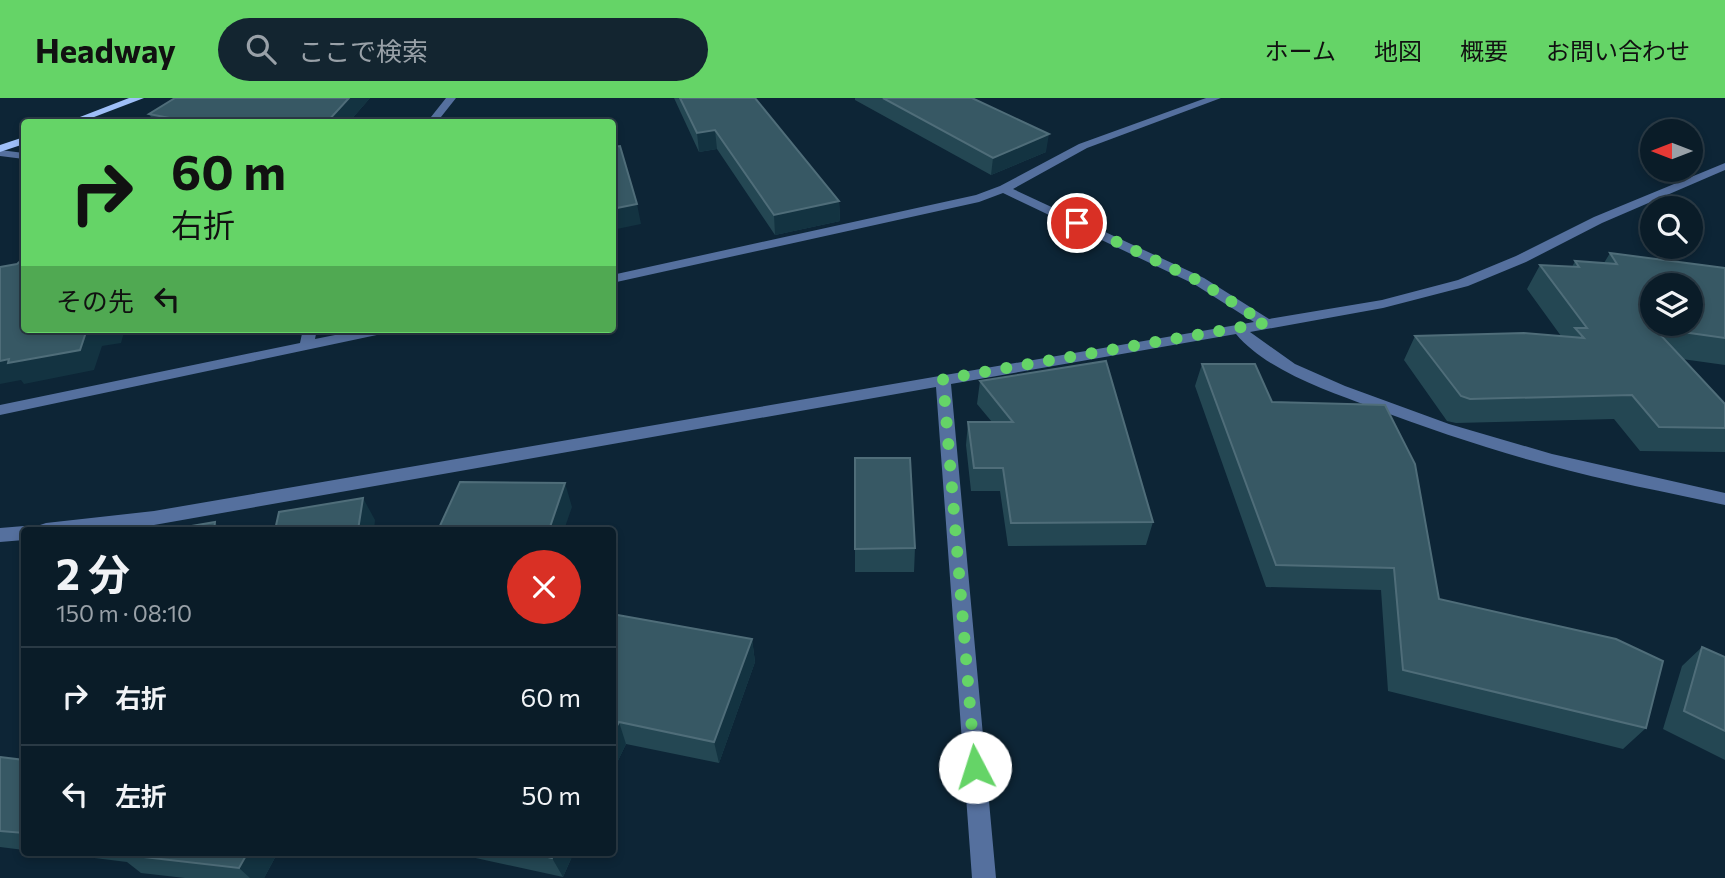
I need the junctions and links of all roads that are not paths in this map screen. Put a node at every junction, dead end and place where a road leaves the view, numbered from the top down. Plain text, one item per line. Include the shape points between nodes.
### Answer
1 (139, 98) edge
2 (451, 98) edge
3 (1216, 98) edge
4 (80, 119) edge
5 (434, 119) edge
6 (21, 141) edge
7 (0, 151) edge
8 (21, 155) edge
9 (1725, 166) edge
10 (1004, 189) junction
11 (616, 278) edge
12 (1265, 323) junction
13 (1238, 327) junction
14 (309, 333) edge
15 (368, 333) edge
16 (306, 347) junction
17 (943, 379) junction
18 (0, 410) edge
19 (1725, 499) edge
20 (73, 527) edge
21 (21, 533) edge
22 (0, 536) edge
23 (984, 878) edge

1 - 4 main road
2 - 5 street
3 - 10 street via 1083,146
6 - 7 main road
7 - 8 street
9 - 12 street via 1463,282 1383,304
10 - 11 street
10 - 12 street via 1199,281
12 - 13 street
13 - 17 street
13 - 19 street via 1249,340 1290,367 1443,428 1551,460
14 - 16 street
15 - 16 street
16 - 18 street
17 - 20 street via 154,518
17 - 23 street
21 - 22 street

